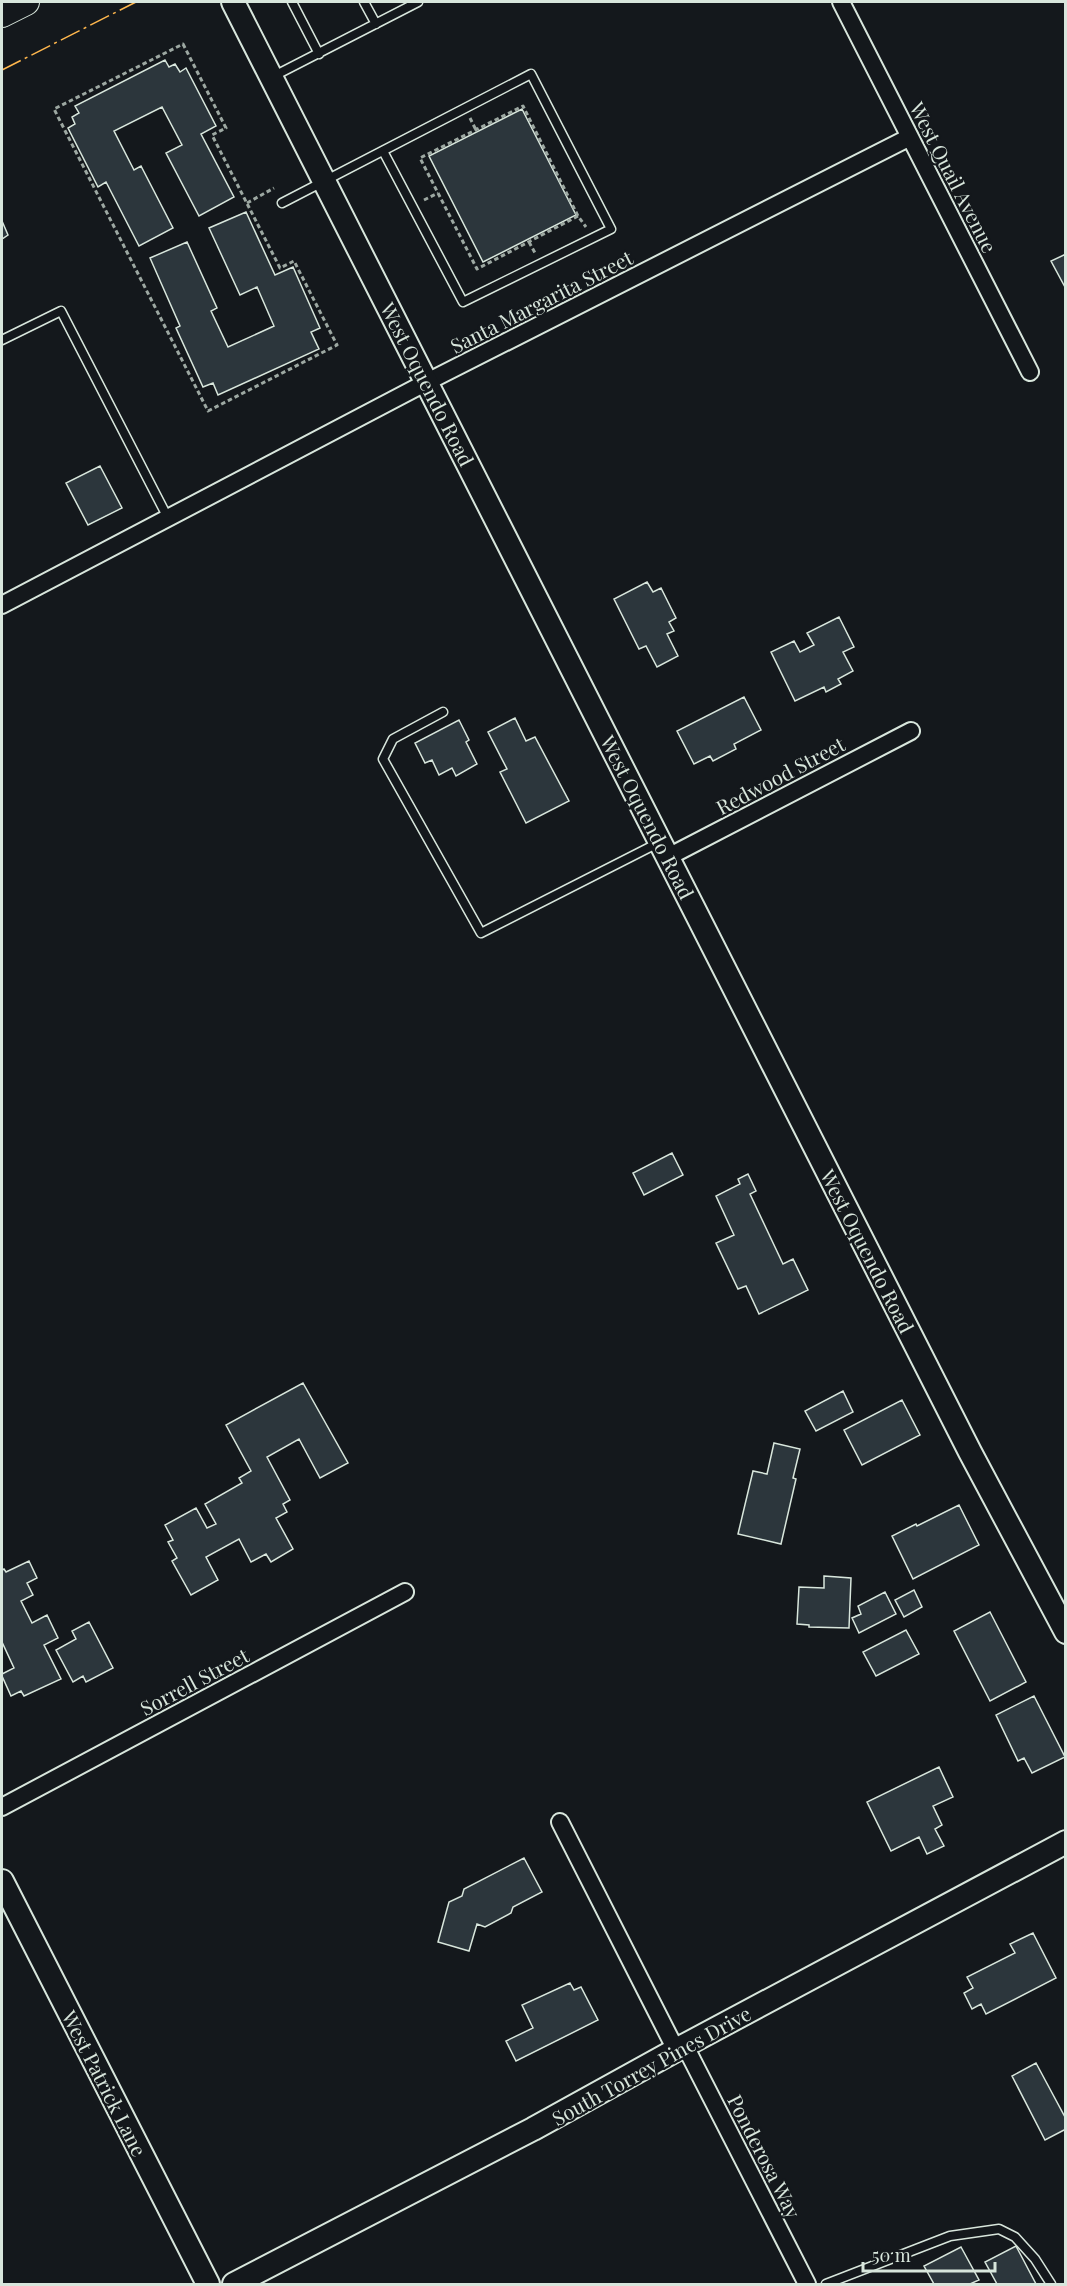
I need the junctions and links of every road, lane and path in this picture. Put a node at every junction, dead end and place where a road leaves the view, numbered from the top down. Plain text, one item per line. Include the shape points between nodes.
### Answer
1 (26, 2) edge
2 (233, 2) edge
3 (292, 2) edge
4 (364, 2) edge
5 (418, 2) edge
6 (841, 2) edge
7 (2, 14) edge
8 (376, 24) junction
9 (319, 54) junction
10 (272, 78) junction
11 (910, 137) junction
12 (383, 150) junction
13 (324, 180) junction
14 (274, 188) dead end
15 (438, 193) junction
16 (247, 202) junction
17 (282, 203) dead end
18 (412, 206) junction
19 (2, 340) edge
20 (1030, 372) dead end
21 (427, 382) junction
22 (169, 519) junction
23 (2, 605) edge
24 (444, 712) dead end
25 (910, 731) dead end
26 (664, 849) junction
27 (405, 1592) dead end
28 (1065, 1632) edge
29 (2, 1807) edge
30 (560, 1822) dead end
31 (1065, 1842) edge
32 (2, 1881) edge
33 (681, 2048) junction
34 (208, 2284) edge
35 (234, 2284) edge
36 (807, 2284) edge
37 (826, 2284) edge
38 (1050, 2284) edge

1 - 7 main road
2 - 10 street, West Oquendo Road
3 - 9 lane
4 - 8 lane
5 - 8 lane
6 - 11 street, West Quail Avenue
8 - 9 lane
9 - 10 lane
10 - 13 street, West Oquendo Road
11 - 20 street, West Quail Avenue
11 - 21 street, Santa Margarita Street
12 - 13 lane
12 - 18 lane
12 - 18 lane via 531,75 611,229 463,302
13 - 17 lane
13 - 21 street, West Oquendo Road
14 - 16 path
15 - 15 path via 420,158 523,106 578,216 477,269
15 - 18 path
16 - 16 path via 280,268 294,261 337,345 208,411 54,109 183,44 226,128 212,135
19 - 22 lane via 61,311
21 - 22 street, Santa Margarita Street
21 - 26 street, West Oquendo Road
22 - 23 street, Santa Margarita Street
24 - 26 lane via 393,739 383,759 481,933
25 - 26 street, Redwood Street
26 - 28 street, West Oquendo Road
27 - 29 street, Sorrell Street
30 - 33 street, Ponderosa Way
31 - 33 street, South Torrey Pines Drive
32 - 34 street, West Patrick Lane
33 - 35 street, South Torrey Pines Drive
33 - 36 street, Ponderosa Way
37 - 38 lane via 950,2236 999,2229 1015,2236

